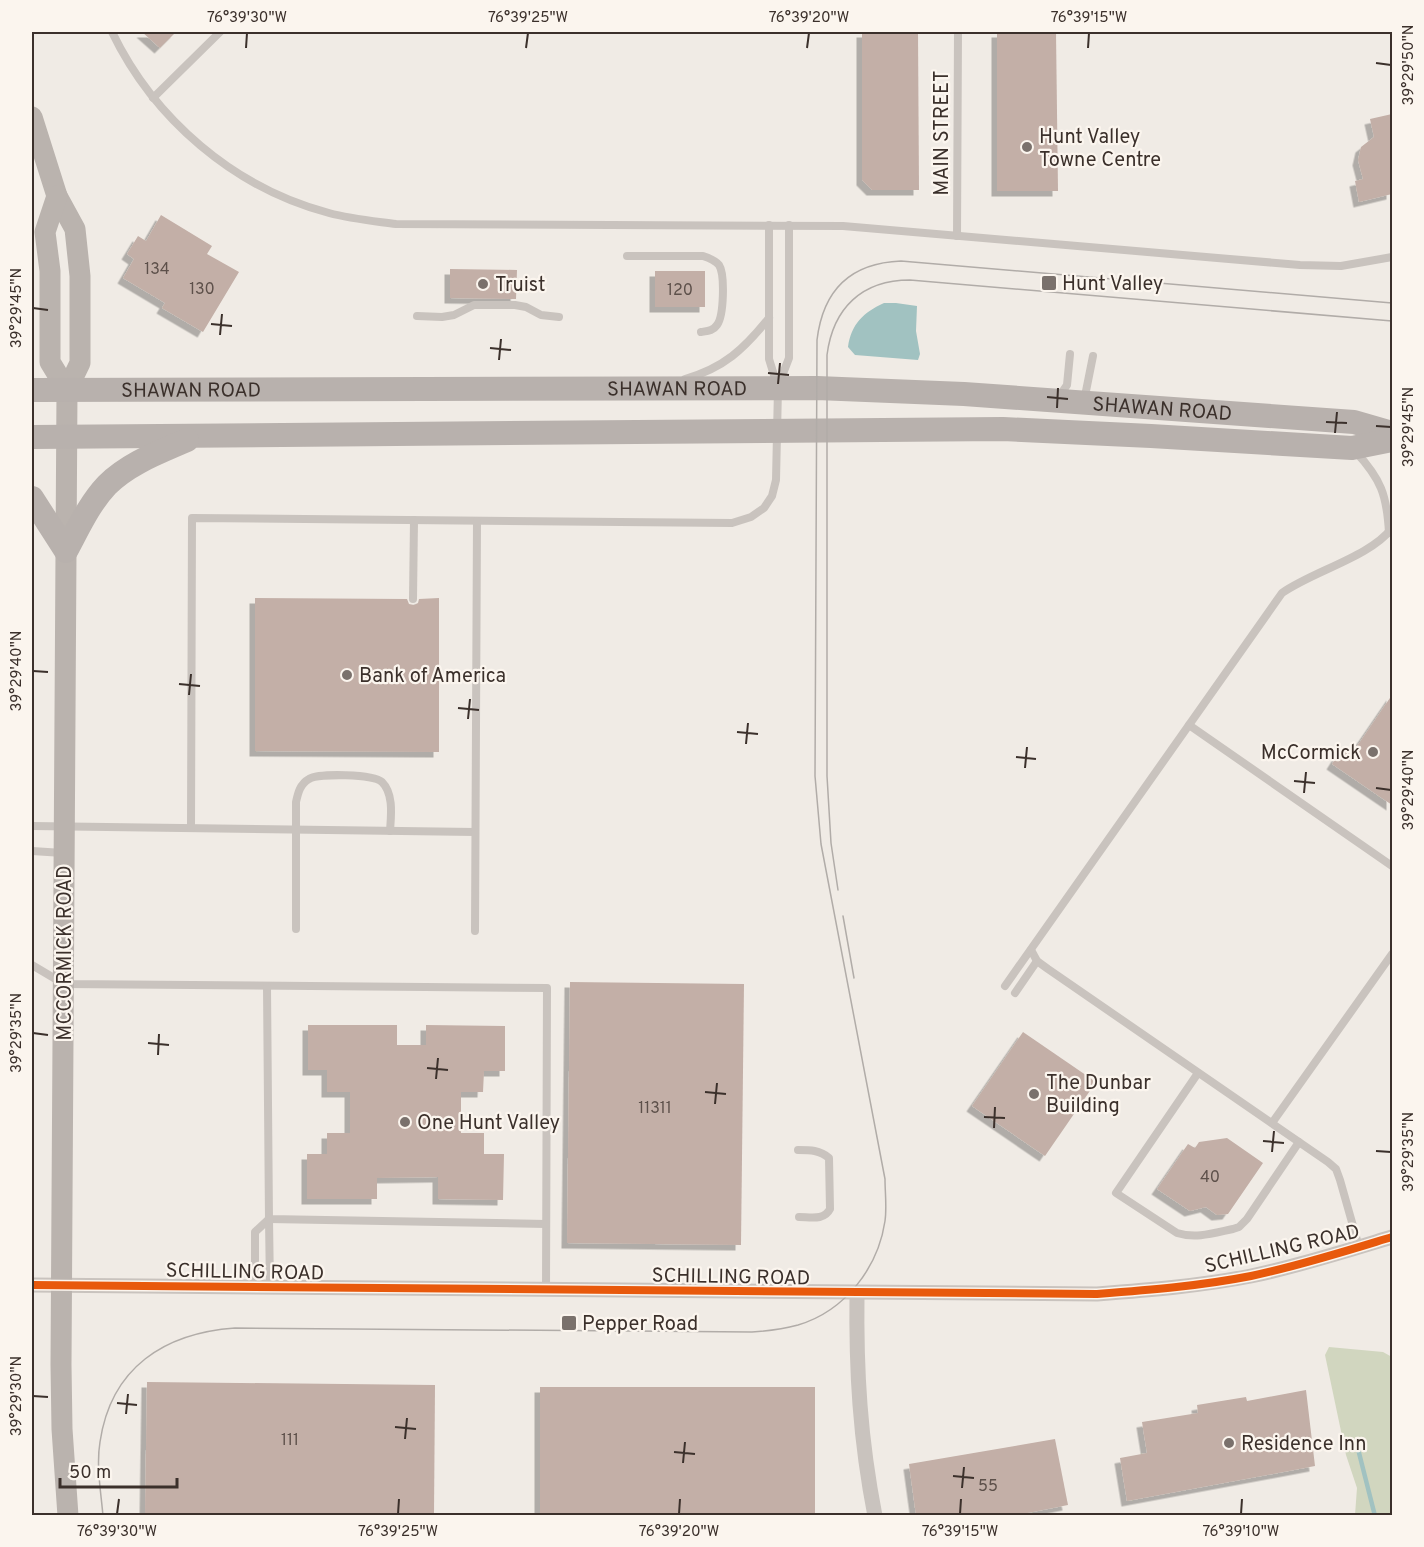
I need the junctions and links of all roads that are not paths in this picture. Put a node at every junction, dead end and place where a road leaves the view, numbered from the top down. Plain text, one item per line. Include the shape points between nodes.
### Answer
1 (112, 32) edge
2 (220, 32) edge
3 (958, 32) edge
4 (153, 98) junction
5 (32, 117) edge
6 (57, 196) junction
7 (769, 225) junction
8 (789, 225) junction
9 (957, 236) junction
10 (627, 256) dead end
11 (1392, 257) edge
12 (417, 316) dead end
13 (559, 317) dead end
14 (769, 318) junction
15 (701, 332) dead end
16 (1070, 354) dead end
17 (1093, 356) dead end
18 (651, 388) junction
19 (778, 388) junction
20 (32, 390) edge
21 (67, 390) junction
22 (1057, 400) junction
23 (1084, 402) junction
24 (777, 430) junction
25 (1080, 432) junction
26 (1392, 433) edge
27 (197, 436) junction
28 (32, 437) edge
29 (66, 437) junction
30 (1392, 440) edge
31 (1353, 448) junction
32 (32, 498) edge
33 (414, 520) junction
34 (477, 521) junction
35 (1390, 530) edge
36 (66, 551) junction
37 (413, 599) dead end
38 (1189, 725) junction
39 (32, 826) edge
40 (64, 827) junction
41 (190, 828) junction
42 (295, 830) junction
43 (390, 831) junction
44 (475, 832) junction
45 (32, 851) edge
46 (64, 853) junction
47 (1392, 866) edge
48 (296, 929) dead end
49 (475, 931) dead end
50 (1031, 950) junction
51 (1392, 954) edge
52 (1037, 961) junction
53 (32, 965) edge
54 (64, 984) junction
55 (1005, 986) dead end
56 (267, 987) junction
57 (1015, 993) dead end
58 (1198, 1072) junction
59 (1272, 1123) junction
60 (1299, 1142) junction
61 (798, 1150) dead end
62 (799, 1217) dead end
63 (269, 1219) junction
64 (546, 1224) junction
65 (1392, 1237) edge
66 (1359, 1247) junction
67 (32, 1286) edge
68 (63, 1286) junction
69 (263, 1288) junction
70 (546, 1290) junction
71 (857, 1293) junction
72 (68, 1515) edge
73 (875, 1515) edge

1 - 4 lane
2 - 4 lane
3 - 9 lane, MAIN STREET
4 - 7 lane via 190,137 238,173 287,199 352,219 396,224
5 - 6 main road, MCCORMICK ROAD
6 - 21 main road via 45,232 50,271 50,362
6 - 21 main road, MCCORMICK ROAD via 75,230 80,276 80,363
7 - 8 lane
7 - 14 lane
8 - 9 lane
8 - 19 lane via 789,358
9 - 11 lane via 1299,265 1341,266
10 - 15 lane via 703,256 719,265 723,272 722,316 712,330
12 - 13 lane via 454,315 474,305 514,305
14 - 18 lane via 732,358 716,368
14 - 19 lane via 769,359
16 - 22 lane via 1067,385
17 - 23 lane
18 - 19 main road, SHAWAN ROAD
18 - 21 main road, SHAWAN ROAD
19 - 22 main road, SHAWAN ROAD
19 - 24 lane
20 - 21 main road, SHAWAN ROAD
21 - 29 main road, MCCORMICK ROAD
22 - 23 main road, SHAWAN ROAD
23 - 25 main road
23 - 26 main road, SHAWAN ROAD via 1354,422
24 - 25 main road, SHAWAN ROAD
24 - 27 main road, SHAWAN ROAD
24 - 34 lane via 772,496 751,518 732,523
25 - 31 main road, SHAWAN ROAD
27 - 29 main road, SHAWAN ROAD
27 - 36 main road via 116,477 96,498
28 - 29 main road, SHAWAN ROAD
29 - 36 main road, MCCORMICK ROAD
30 - 31 main road, SHAWAN ROAD
31 - 35 lane via 1374,471 1382,488
32 - 36 main road
33 - 34 lane
33 - 37 lane
33 - 41 lane via 192,518
34 - 44 lane
35 - 38 lane via 1357,554 1282,593
36 - 40 main road, MCCORMICK ROAD
38 - 47 lane
38 - 50 lane
39 - 40 lane
40 - 41 lane
40 - 46 main road, MCCORMICK ROAD
41 - 42 lane
42 - 43 lane
42 - 43 lane via 298,789 309,779 320,776 370,777 381,781 388,790 391,806
42 - 48 lane
43 - 44 lane
44 - 49 lane
45 - 46 lane
46 - 54 main road, MCCORMICK ROAD
50 - 52 lane
50 - 55 lane
51 - 59 lane
52 - 57 lane
52 - 58 lane
53 - 54 lane
54 - 56 lane
54 - 68 main road, MCCORMICK ROAD
56 - 63 lane
56 - 64 lane via 547,988
58 - 59 lane
58 - 60 lane via 1116,1193 1177,1233 1194,1237 1239,1227
59 - 60 lane
60 - 66 lane via 1336,1169
61 - 62 lane via 815,1150 829,1158 830,1209 821,1218
63 - 64 lane
63 - 69 lane
63 - 69 lane via 255,1232
64 - 70 lane
65 - 66 street, SCHILLING ROAD
66 - 71 street, SCHILLING ROAD via 1252,1276 1144,1291
67 - 68 street, SCHILLING ROAD
68 - 69 street, SCHILLING ROAD
68 - 72 main road, MCCORMICK ROAD via 62,1429
69 - 70 street, SCHILLING ROAD
70 - 71 street, SCHILLING ROAD
71 - 73 street via 860,1418

